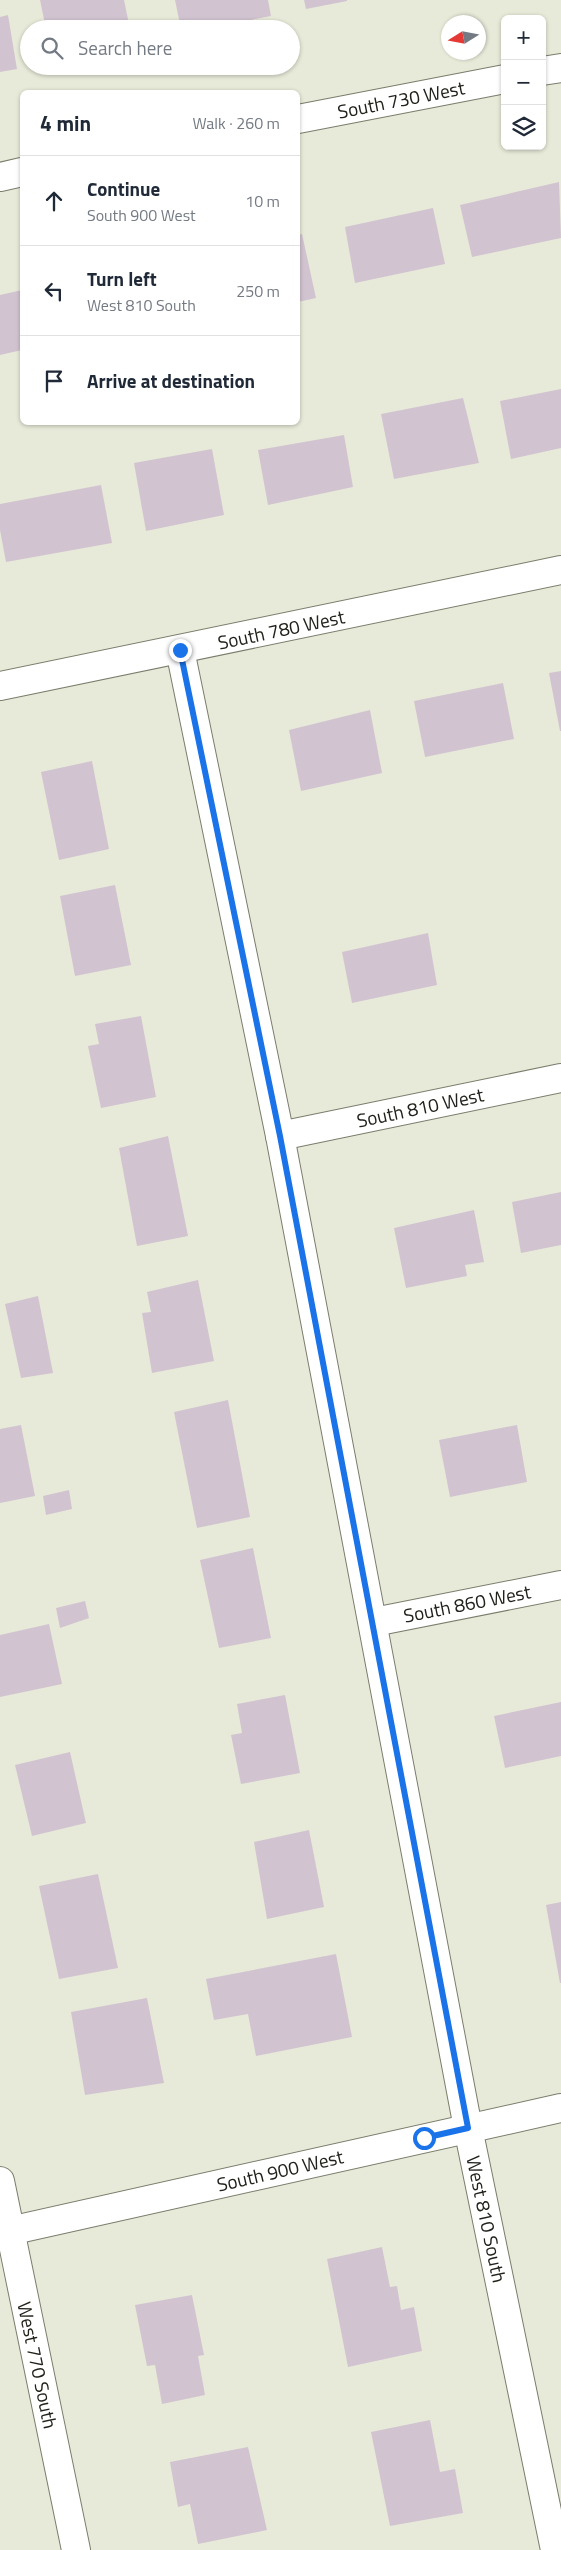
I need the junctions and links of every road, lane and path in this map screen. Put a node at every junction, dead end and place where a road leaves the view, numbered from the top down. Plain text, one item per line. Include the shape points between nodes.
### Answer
1 (561, 68) edge
2 (546, 71) edge
3 (501, 80) edge
4 (300, 119) edge
5 (20, 172) edge
6 (0, 177) edge
7 (561, 570) edge
8 (180, 650) junction
9 (0, 686) edge
10 (561, 1078) edge
11 (280, 1136) junction
12 (561, 1585) edge
13 (374, 1622) junction
14 (561, 2108) edge
15 (468, 2128) junction
16 (0, 2181) edge
17 (5, 2232) edge
18 (76, 2550) edge
19 (555, 2550) edge

1 - 2 street
3 - 4 street, South 730 West
5 - 6 street
7 - 8 street, South 780 West
8 - 9 street, South 780 West
8 - 11 street, West 810 South
10 - 11 street, South 810 West
11 - 13 street, West 810 South
12 - 13 street, South 860 West
13 - 15 street, West 810 South
14 - 15 street, South 900 West
15 - 17 street, South 900 West
15 - 19 street, West 810 South
16 - 17 street, West 770 South
17 - 18 street, West 770 South

